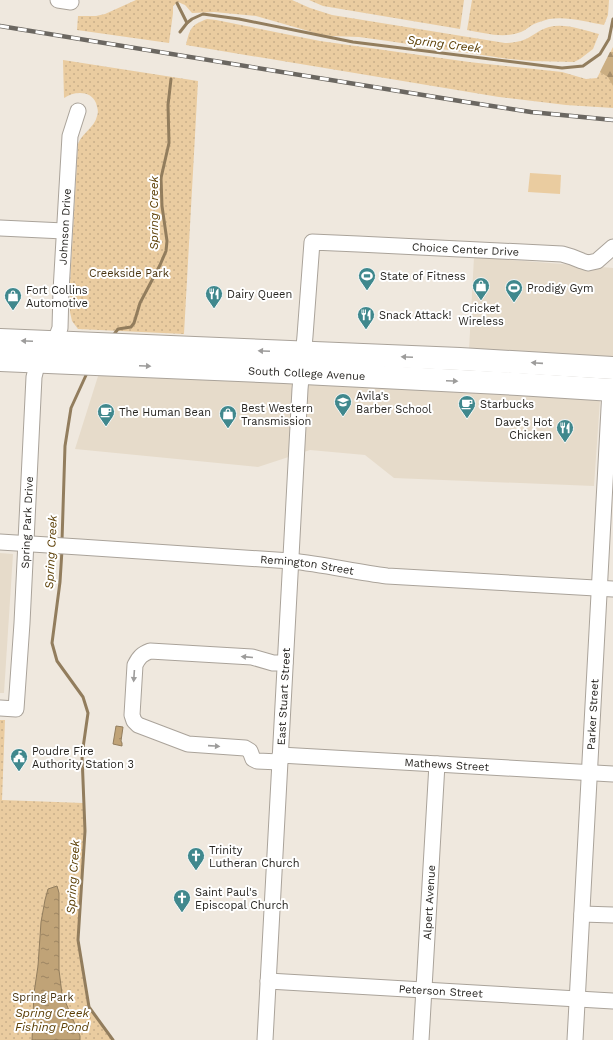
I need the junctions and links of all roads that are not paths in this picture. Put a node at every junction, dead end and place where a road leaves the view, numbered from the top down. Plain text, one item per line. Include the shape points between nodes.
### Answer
1 (78, 111) dead end
2 (0, 228) edge
3 (64, 231) junction
4 (312, 242) joint
5 (613, 247) edge
6 (0, 340) edge
7 (55, 341) junction
8 (0, 360) edge
9 (41, 361) junction
10 (302, 363) junction
11 (589, 366) junction
12 (613, 368) edge
13 (551, 386) junction
14 (612, 388) edge
15 (0, 542) edge
16 (26, 544) junction
17 (291, 561) junction
18 (606, 589) edge
19 (285, 663) junction
20 (0, 708) edge
21 (280, 758) junction
22 (437, 764) junction
23 (590, 772) junction
24 (613, 774) edge
25 (582, 914) junction
26 (613, 915) edge
27 (268, 981) junction
28 (424, 990) junction
29 (577, 999) junction
30 (613, 1001) edge
31 (265, 1040) edge
32 (421, 1040) edge
33 (575, 1040) edge

1 - 3 street, Johnson Drive via 70,136
2 - 3 street
3 - 7 street, Johnson Drive via 60,325
4 - 5 street, Choice Center Drive via 562,254 588,263 597,260
4 - 10 street, East Stuart Street
7 -> 6 highway, South College Avenue
7 - 9 street, Spring Park Drive
10 -> 7 highway, South College Avenue via 115,344
8 - 9 highway, South College Avenue
9 -> 10 highway, South College Avenue via 106,365
9 - 16 street, Spring Park Drive via 34,377
11 -> 10 highway, South College Avenue via 460,358
10 -> 13 highway, South College Avenue
10 - 17 street, East Stuart Street
11 - 12 highway, South College Avenue
11 - 13 highway via 581,375 561,376
13 - 14 highway, South College Avenue
14 - 18 street, Parker Street
15 - 16 street, Remington Street
16 - 17 street, Remington Street
16 - 20 street, Spring Park Drive via 16,709
17 - 18 street, Remington Street via 387,576
17 - 19 street, East Stuart Street
18 - 23 street, Parker Street
19 - 21 street, East Stuart Street
19 -> 21 street, Mathews Street via 273,663 252,657 150,651 143,654 135,665 132,715 138,725 188,744 245,748 257,761
21 - 22 street, Mathews Street
21 - 27 street, East Stuart Street
22 - 23 street, Mathews Street
22 - 28 street, Alpert Avenue
23 - 24 street, Mathews Street
23 - 25 street, Parker Street
25 - 26 street
25 - 29 street, Parker Street
27 - 28 street, Peterson Street
27 - 31 street, East Stuart Street
28 - 29 street, Peterson Street
28 - 32 street, Alpert Avenue
29 - 30 street, Peterson Street
29 - 33 street, Parker Street

